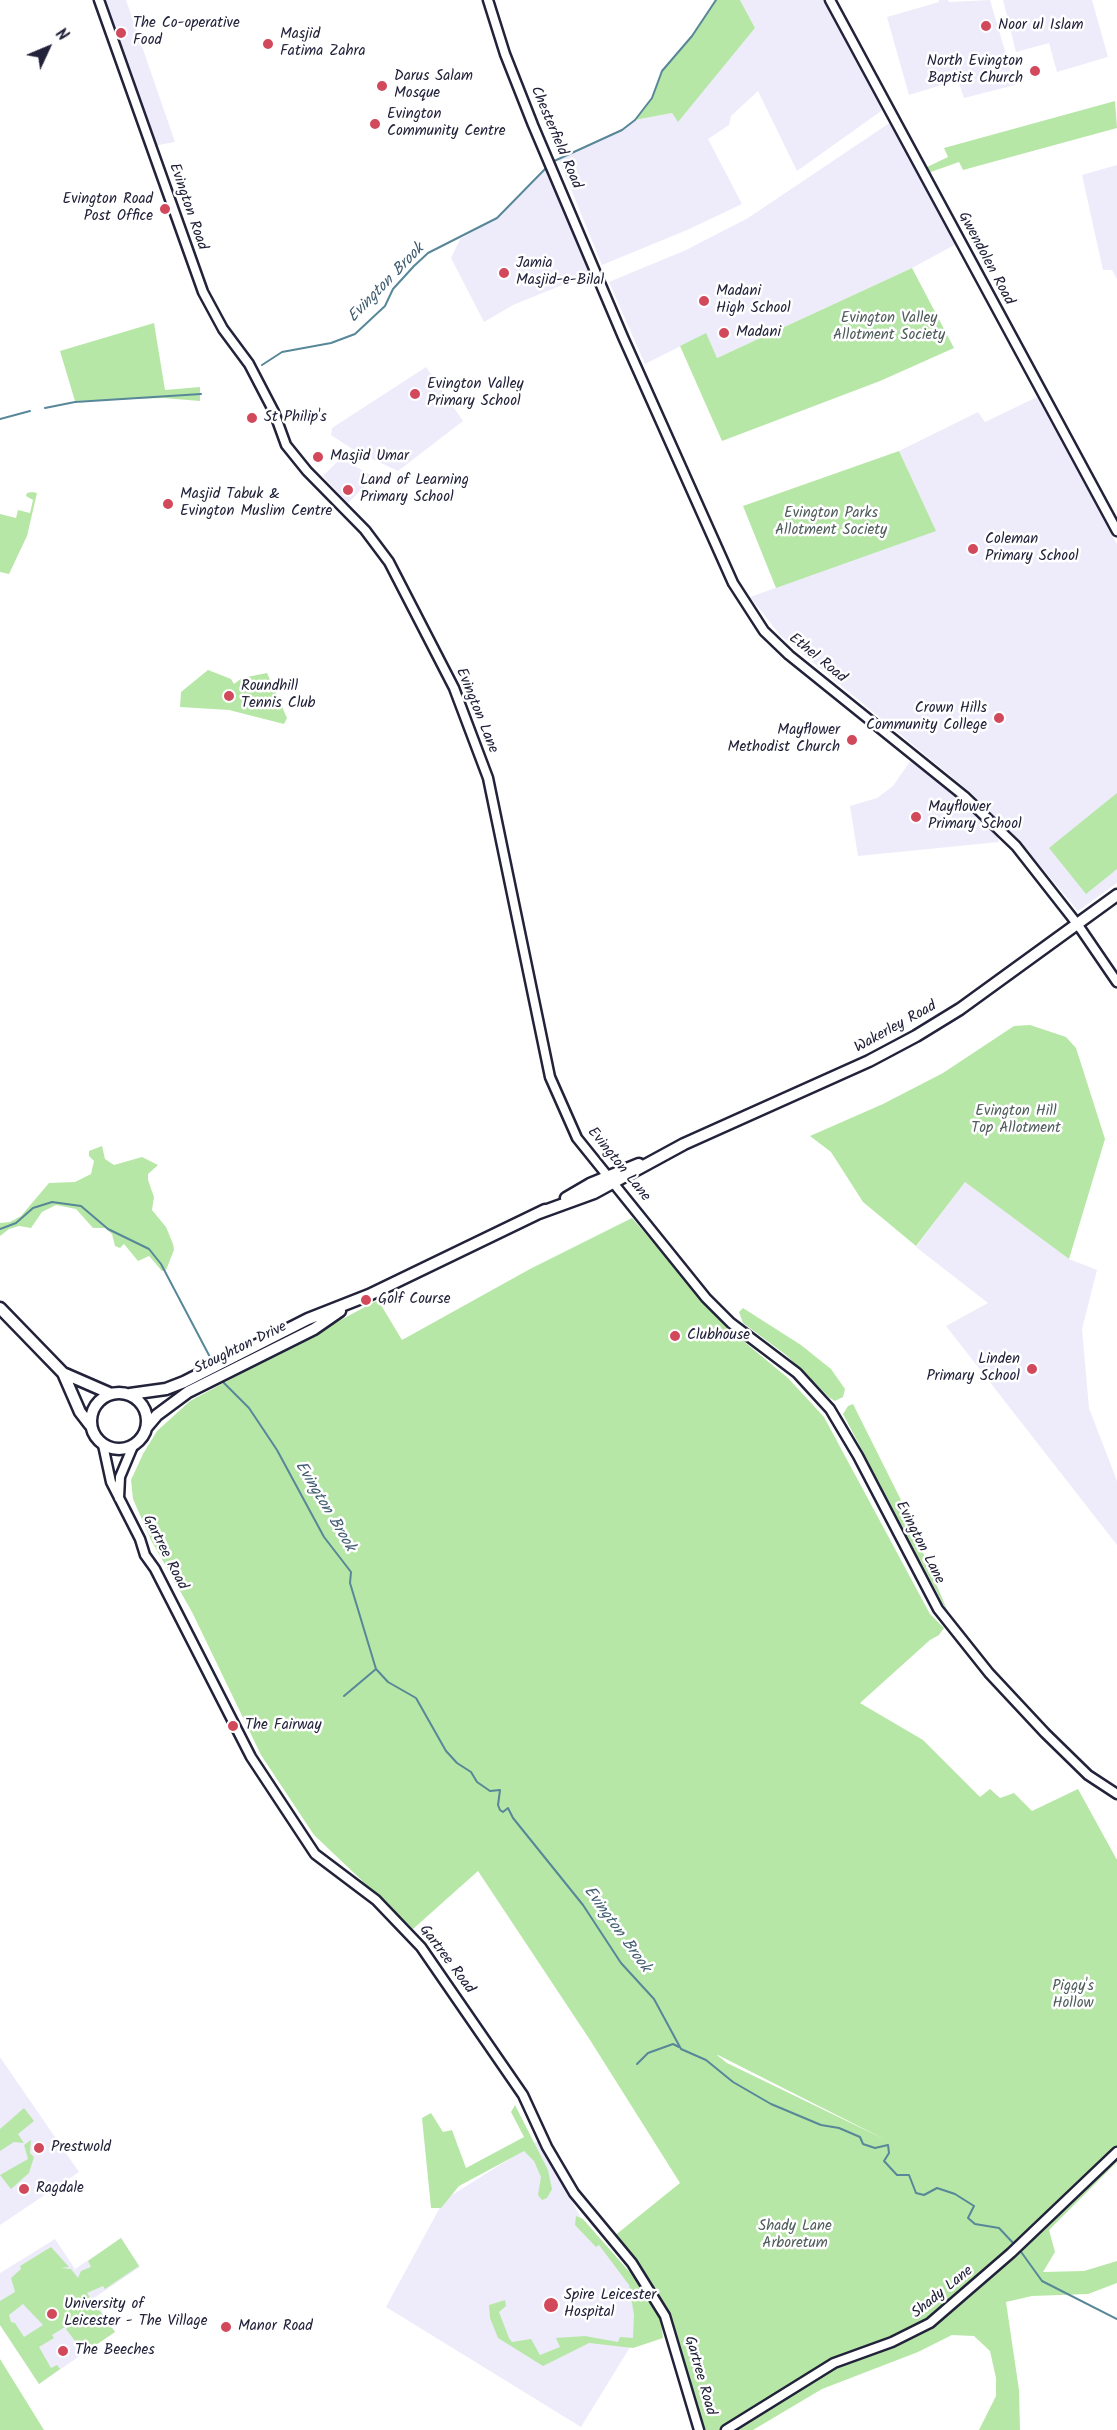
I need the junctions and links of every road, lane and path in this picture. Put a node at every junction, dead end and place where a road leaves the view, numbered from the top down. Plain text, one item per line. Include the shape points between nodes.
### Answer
1 (99, 0) edge
2 (488, 0) edge
3 (830, 0) edge
4 (602, 284) joint
5 (274, 412) joint
6 (1117, 531) edge
7 (1117, 895) edge
8 (1078, 925) junction
9 (1117, 982) edge
10 (611, 1180) junction
11 (353, 1302) junction
12 (0, 1308) edge
13 (63, 1373) junction
14 (109, 1394) junction
15 (130, 1394) junction
16 (90, 1425) junction
17 (147, 1428) junction
18 (103, 1445) junction
19 (133, 1446) junction
20 (119, 1498) junction
21 (1117, 1794) edge
22 (1117, 2152) edge
23 (699, 2430) edge
24 (726, 2430) edge

1 - 5 street, Evington Road via 203,292 223,329 249,363
2 - 4 street, Chesterfield Road via 513,74
3 - 6 street, Gwendolen Road
4 - 8 street, Ethel Road via 725,567 764,631 964,796 1016,846
5 - 10 street, Evington Lane via 286,445 298,461 366,530 389,562 454,688 488,777 550,1077 577,1138
7 - 8 highway, Wakerley Road
8 - 9 street, Ethel Road
8 - 10 highway, Wakerley Road via 916,1036
10 - 11 highway, Stoughton Drive
10 - 21 street, Evington Lane via 706,1298 731,1323 797,1373 830,1409 938,1609 1009,1696 1073,1762
11 - 15 highway, Stoughton Drive via 308,1319 184,1382
11 - 17 highway, Stoughton Drive via 314,1329 188,1392 157,1415
12 - 13 highway
13 - 14 highway
13 - 16 highway
14 - 15 highway
14 - 16 highway via 96,1403
15 - 17 highway via 146,1411
16 - 18 highway
17 - 19 highway
18 - 19 highway via 122,1449
18 - 20 street, Gartree Road via 111,1482
19 - 20 street via 120,1477
20 - 23 street, Gartree Road via 251,1757 315,1854 376,1900 426,1953 523,2095 574,2193 647,2286 665,2316
22 - 24 street, Shady Lane via 1011,2253 930,2323 914,2333 834,2363

